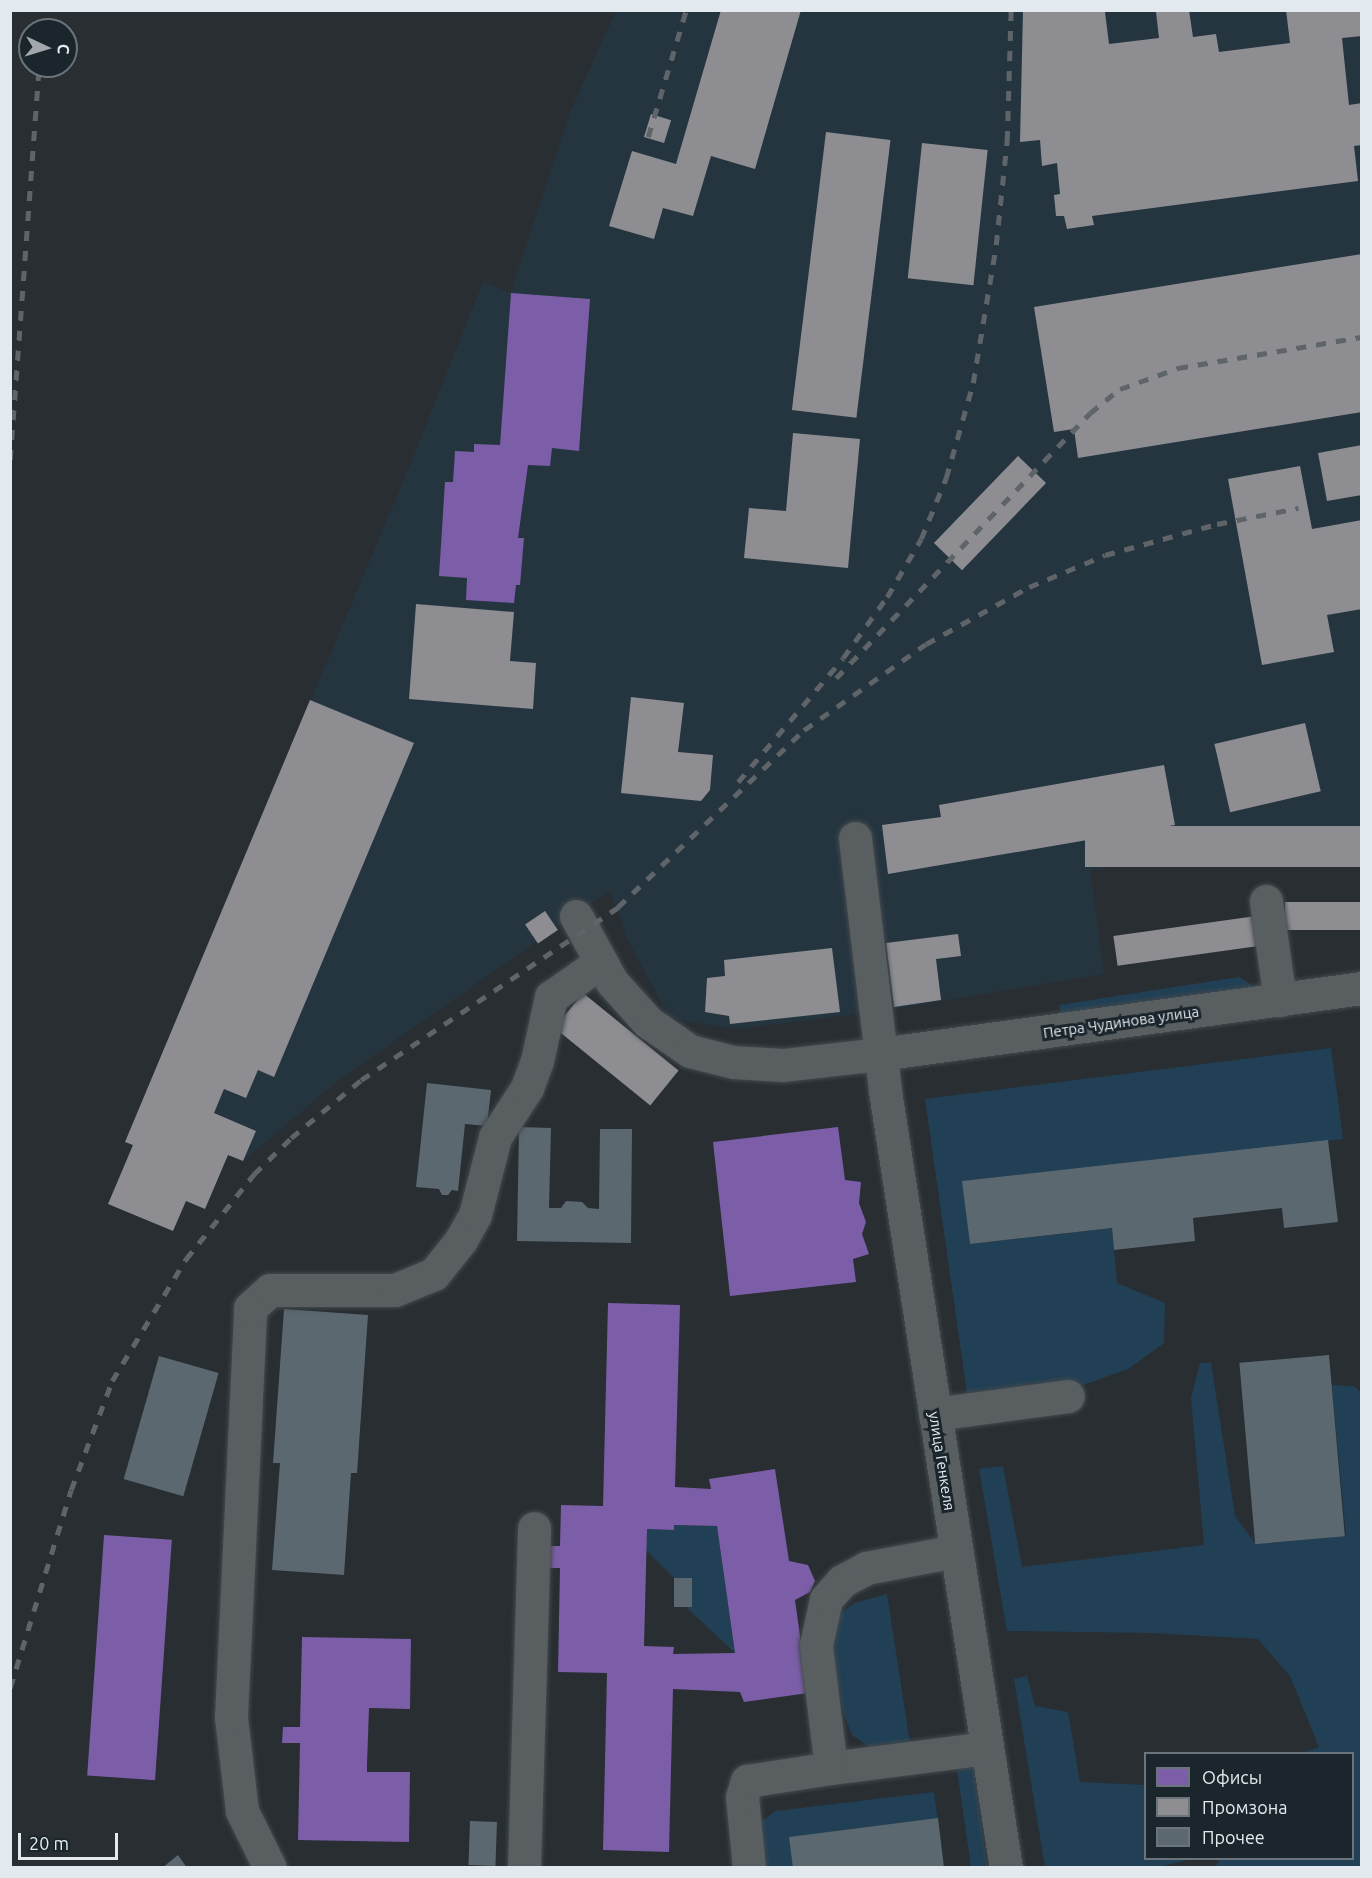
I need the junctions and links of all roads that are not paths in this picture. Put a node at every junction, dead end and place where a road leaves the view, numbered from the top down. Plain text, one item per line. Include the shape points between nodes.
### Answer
1 (855, 838) dead end
2 (1266, 901) dead end
3 (576, 916) dead end
4 (601, 962) junction
5 (1362, 988) edge
6 (1280, 1000) junction
7 (880, 1054) junction
8 (1068, 1396) dead end
9 (935, 1414) junction
10 (534, 1528) dead end
11 (956, 1551) junction
12 (987, 1748) junction
13 (831, 1768) junction
14 (270, 1868) edge
15 (524, 1868) edge
16 (749, 1868) edge
17 (1006, 1868) edge

1 - 7 street, улица Генкеля
2 - 6 street
3 - 4 street, Петра Чудинова улица
4 - 7 street, Петра Чудинова улица via 612,982 648,1022 690,1051 713,1059 783,1065
4 - 14 street via 551,997 534,1069 495,1137 469,1227 434,1274 395,1290 270,1290 250,1308 232,1744 242,1811
5 - 6 street, Петра Чудинова улица
6 - 7 street, Петра Чудинова улица
7 - 9 street, улица Генкеля
8 - 9 street
9 - 11 street, улица Генкеля
10 - 15 street
11 - 12 street, улица Генкеля
11 - 13 street via 866,1568 842,1581 826,1599 816,1645
12 - 13 street
12 - 17 street, улица Генкеля
13 - 16 street via 747,1781 742,1797

